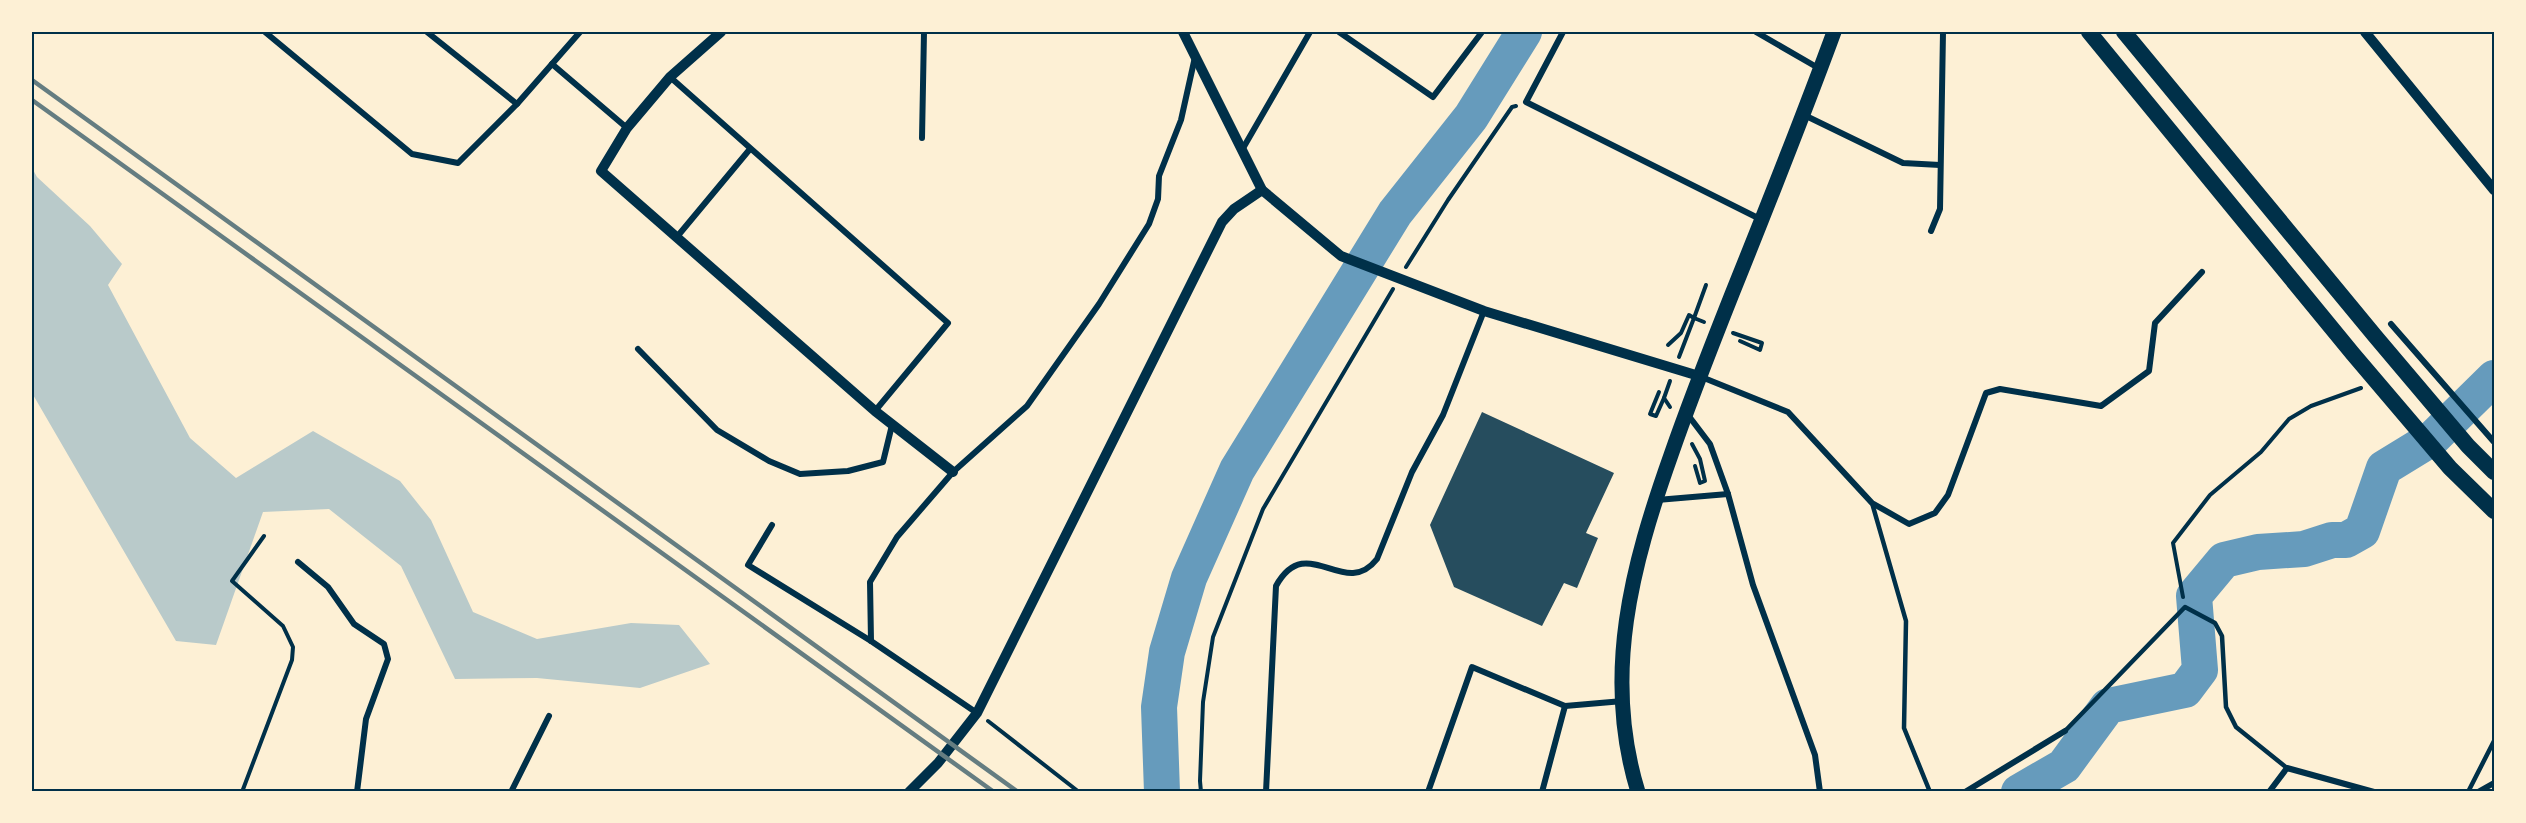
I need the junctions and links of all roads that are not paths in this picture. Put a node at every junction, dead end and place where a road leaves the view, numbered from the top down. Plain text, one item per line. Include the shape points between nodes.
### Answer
1 (265, 32) edge
2 (427, 32) edge
3 (580, 32) edge
4 (721, 32) edge
5 (924, 32) edge
6 (1183, 32) edge
7 (1310, 32) edge
8 (1339, 32) edge
9 (1482, 32) edge
10 (1563, 32) edge
11 (1756, 32) edge
12 (1834, 32) edge
13 (1943, 32) edge
14 (2089, 32) edge
15 (2124, 32) edge
16 (2365, 32) edge
17 (1196, 56) junction
18 (552, 64) junction
19 (1820, 69) junction
20 (670, 77) junction
21 (517, 104) junction
22 (1802, 114) junction
23 (627, 128) junction
24 (922, 138) dead end
25 (750, 149) junction
26 (1242, 151) junction
27 (1940, 165) junction
28 (1262, 190) junction
29 (2494, 190) edge
30 (1762, 220) junction
31 (1931, 231) dead end
32 (676, 238) junction
33 (2202, 272) dead end
34 (1484, 311) junction
35 (2391, 324) dead end
36 (638, 349) dead end
37 (1699, 376) junction
38 (875, 411) junction
39 (1686, 412) junction
40 (892, 425) junction
41 (2494, 442) edge
42 (953, 472) junction
43 (2494, 472) edge
44 (1728, 494) junction
45 (1655, 500) junction
46 (1872, 503) junction
47 (2494, 511) edge
48 (772, 525) dead end
49 (298, 562) dead end
50 (871, 641) junction
51 (1623, 701) junction
52 (1565, 706) junction
53 (977, 713) junction
54 (549, 716) dead end
55 (2066, 731) joint
56 (2494, 741) edge
57 (2287, 768) junction
58 (2494, 783) edge
59 (917, 789) edge
60 (357, 792) edge
61 (511, 792) edge
62 (1266, 792) edge
63 (1428, 792) edge
64 (1542, 792) edge
65 (1638, 792) edge
66 (1820, 792) edge
67 (1930, 792) edge
68 (1965, 792) edge
69 (2269, 792) edge
70 (2374, 792) edge
71 (2468, 792) edge
72 (2478, 792) edge

1 - 21 street via 412,154 458,164
2 - 21 street
3 - 18 street
4 - 20 street
5 - 24 street
6 - 17 street
7 - 26 street
8 - 9 street via 1433,97
10 - 30 street via 1526,102
11 - 19 street
12 - 19 main road
13 - 27 street
14 - 47 highway via 2353,354 2450,468
15 - 43 highway via 2375,336
16 - 29 street
17 - 26 street
17 - 42 street via 1181,120 1159,176 1158,199 1138,243 1027,406
18 - 21 street
18 - 23 street
19 - 22 main road
20 - 23 street
20 - 25 street
22 - 27 street via 1903,163
22 - 30 main road
23 - 32 street via 601,171
25 - 32 street
25 - 38 street via 948,323
26 - 28 street
27 - 31 street via 1940,209
28 - 34 street via 1341,256
28 - 53 street via 1222,222
30 - 37 main road
32 - 38 street
33 - 46 street via 2156,323 2149,371 2101,406 2000,388 1986,393 1948,495 1935,513 1909,524
34 - 37 street
34 - 62 street via 1443,415 1412,472 1377,559 1369,569 1352,574 1308,562 1283,575 1276,586
35 - 41 street
36 - 40 street via 717,430 769,461 800,474 848,471 883,462
37 - 39 main road
37 - 46 street via 1788,412
38 - 40 street
39 - 44 street via 1710,444
39 - 45 main road
40 - 42 street
42 - 50 street via 897,537 870,582
44 - 45 street
44 - 66 street via 1753,585 1815,754
45 - 51 main road via 1626,612
46 - 67 lane via 1906,621 1904,728
48 - 50 street via 748,565
49 - 60 street via 328,587 354,624 384,644 388,659 366,719
50 - 53 street
51 - 52 street
51 - 65 main road
52 - 63 street via 1472,667
52 - 64 street
53 - 59 street
54 - 61 street
55 - 57 lane via 2185,607 2215,623 2222,636 2226,707 2236,727
55 - 68 street
56 - 71 lane
57 - 69 street
57 - 70 street
58 - 72 street

